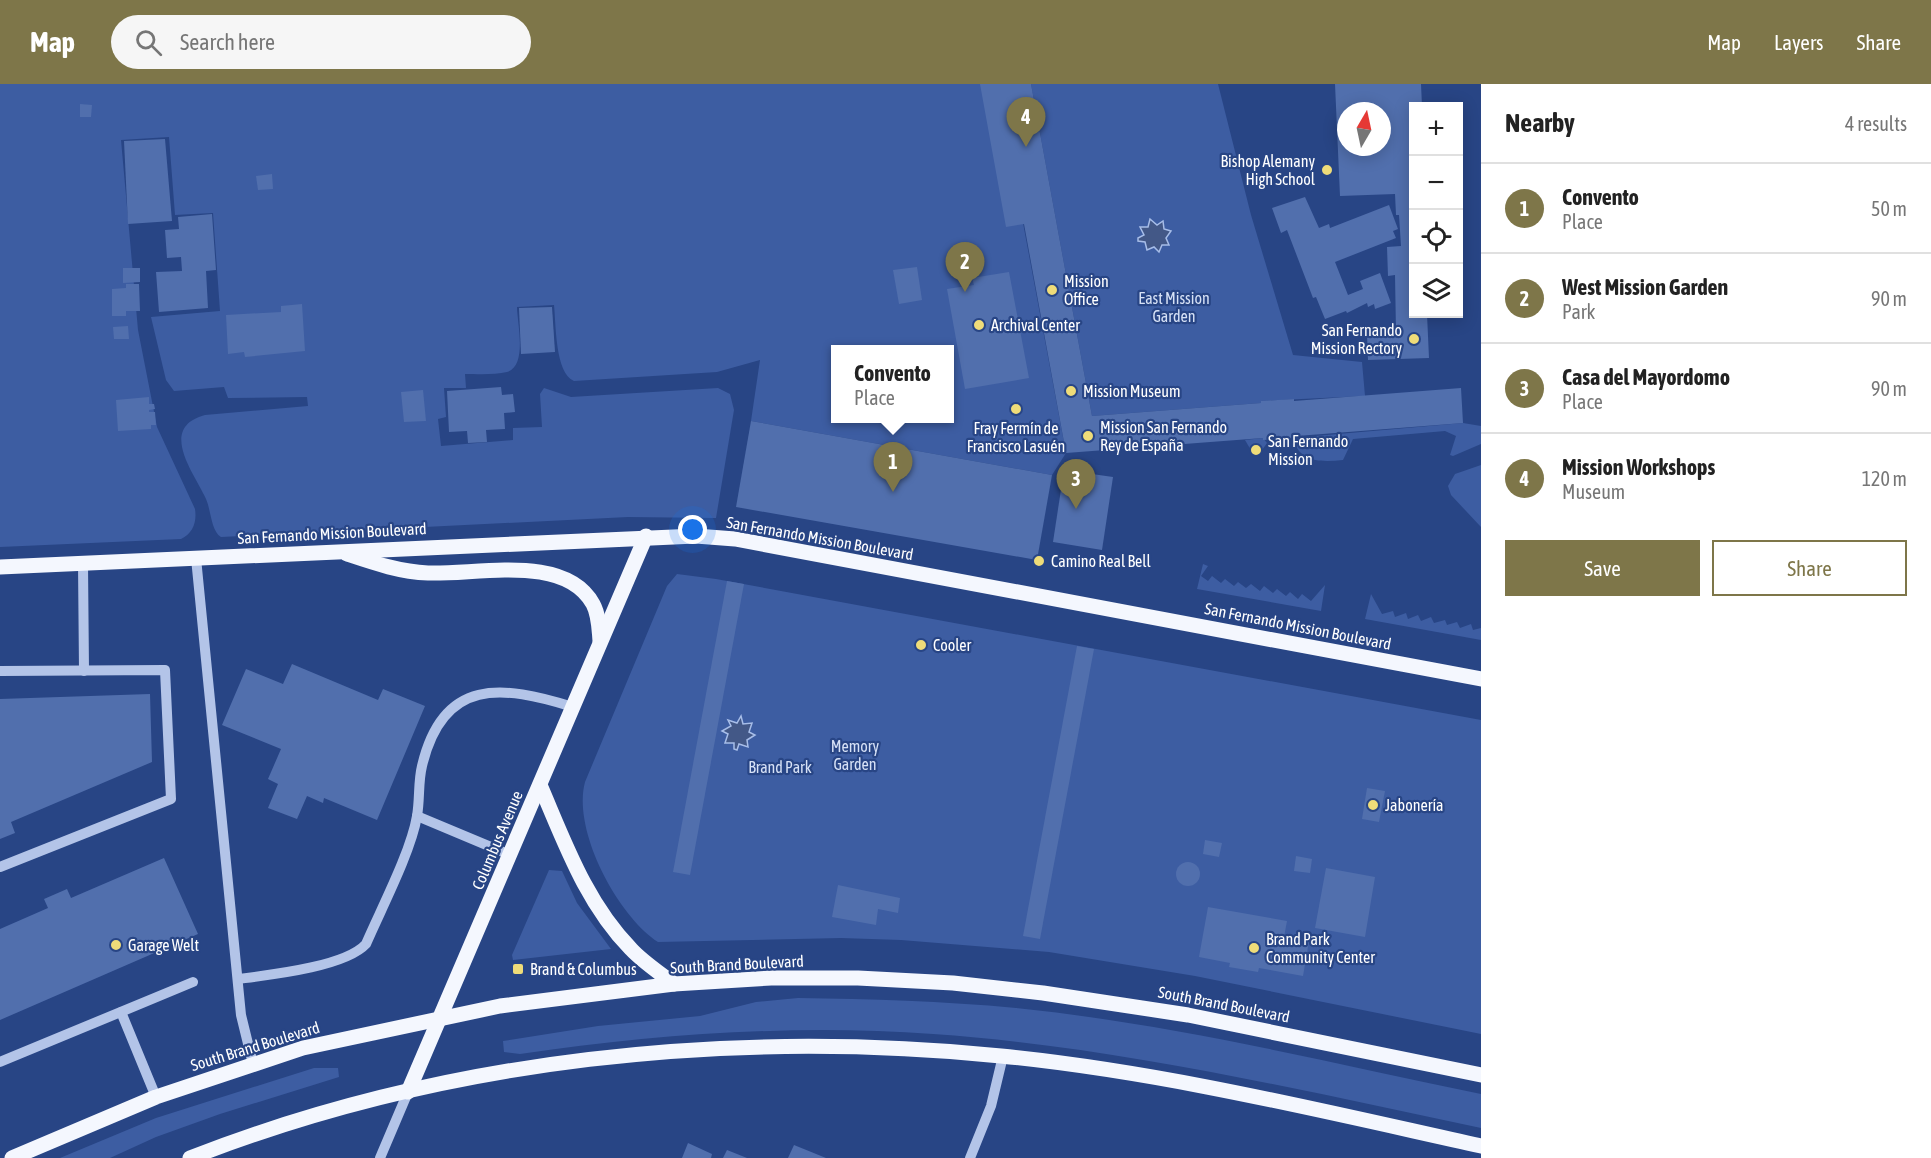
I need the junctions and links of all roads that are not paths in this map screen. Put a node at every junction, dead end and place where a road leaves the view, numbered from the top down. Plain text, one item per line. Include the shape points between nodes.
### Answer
1 (646, 536) junction
2 (336, 551) junction
3 (196, 558) junction
4 (83, 564) junction
5 (0, 567) edge
6 (601, 643) junction
7 (84, 670) junction
8 (0, 671) edge
9 (1481, 679) edge
10 (573, 707) junction
11 (540, 786) junction
12 (417, 816) junction
13 (510, 855) junction
14 (0, 867) edge
15 (238, 979) junction
16 (193, 982) dead end
17 (674, 984) junction
18 (121, 1012) junction
19 (439, 1020) junction
20 (1003, 1056) junction
21 (0, 1062) edge
22 (253, 1064) junction
23 (1481, 1075) edge
24 (408, 1092) junction
25 (156, 1097) junction
26 (1481, 1146) edge
27 (12, 1158) edge
28 (190, 1158) edge
29 (380, 1158) edge
30 (970, 1158) edge

1 - 2 main road, San Fernando Mission Boulevard
1 - 6 main road, Columbus Avenue
1 - 9 main road, San Fernando Mission Boulevard via 735,539
2 - 3 main road, San Fernando Mission Boulevard
2 - 6 main road via 407,572 551,573 585,593 596,613
3 - 4 main road, San Fernando Mission Boulevard
3 - 15 street
4 - 5 main road, San Fernando Mission Boulevard
4 - 7 street
6 - 10 main road, Columbus Avenue
7 - 8 street
7 - 14 street via 165,670 171,799
10 - 11 main road, Columbus Avenue
10 - 12 street via 528,693 500,691 472,696 450,709 431,738 425,757
11 - 13 main road, Columbus Avenue
11 - 17 main road via 579,875 600,911 631,950
12 - 13 street
12 - 15 street via 366,944 357,954 288,972
13 - 19 main road, Columbus Avenue
15 - 22 street via 241,1015
16 - 18 street
17 - 19 main road, South Brand Boulevard via 500,1006
17 - 23 main road, South Brand Boulevard via 858,978 1043,993 1188,1015
18 - 21 street
18 - 25 street
19 - 22 main road, South Brand Boulevard via 303,1048
19 - 24 main road, Columbus Avenue
20 - 24 main road via 862,1046 736,1047 550,1065
20 - 26 main road via 1159,1078
20 - 30 street via 991,1106
22 - 25 main road, South Brand Boulevard
24 - 28 main road via 299,1120
24 - 29 street, Columbus Avenue
25 - 27 main road, South Brand Boulevard

